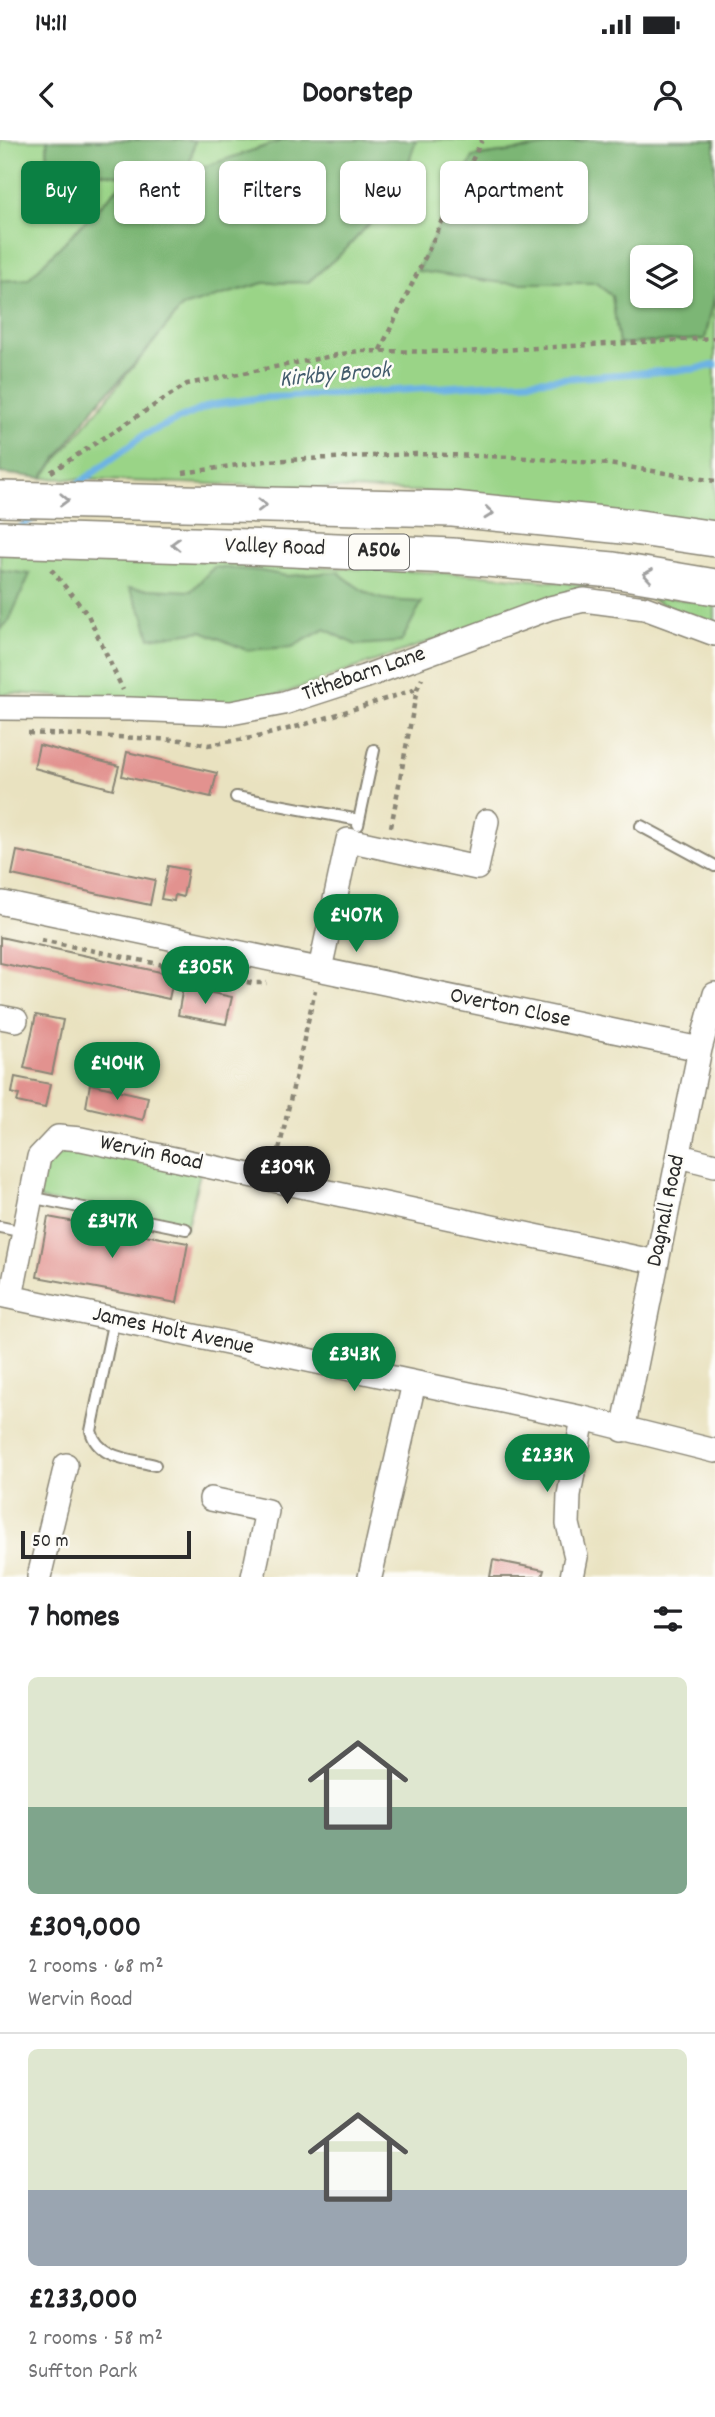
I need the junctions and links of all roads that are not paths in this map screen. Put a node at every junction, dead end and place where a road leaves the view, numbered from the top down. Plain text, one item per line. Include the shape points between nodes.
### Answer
1 (4, 499) edge
2 (0, 539) edge
3 (715, 540) edge
4 (715, 587) edge
5 (715, 634) edge
6 (0, 708) edge
7 (374, 750) dead end
8 (236, 797) dead end
9 (487, 821) dead end
10 (641, 826) dead end
11 (357, 831) junction
12 (715, 866) edge
13 (3, 903) dead end
14 (320, 969) junction
15 (715, 994) edge
16 (700, 1049) junction
17 (680, 1156) junction
18 (715, 1165) edge
19 (30, 1197) junction
20 (0, 1227) edge
21 (186, 1229) dead end
22 (23, 1232) junction
23 (656, 1262) junction
24 (6, 1296) edge
25 (114, 1319) junction
26 (414, 1383) junction
27 (583, 1418) junction
28 (623, 1430) junction
29 (715, 1451) edge
30 (66, 1465) dead end
31 (155, 1465) dead end
32 (211, 1499) dead end
33 (39, 1577) edge
34 (254, 1577) edge
35 (370, 1577) edge
36 (572, 1577) edge

1 -> 3 main road, Valley Road / A506 via 453,509
4 -> 2 main road, Valley Road / A506 via 613,570 452,556
5 - 6 street, Tithebarn Lane via 645,608 584,600 284,703 230,713
7 - 11 lane
8 - 11 lane
9 - 11 street via 477,868 386,848
10 - 12 lane
11 - 14 street via 348,840
13 - 14 street, Overton Close
14 - 16 street, Overton Close
15 - 16 street, Dagnall Road
16 - 17 street, Dagnall Road
17 - 18 street
17 - 23 street, Dagnall Road
19 - 21 lane
19 - 22 street, Wervin Road
19 - 23 street, Wervin Road via 39,1157 58,1138 81,1139
20 - 22 lane
22 - 24 street, Wervin Road
23 - 28 street, Dagnall Road
24 - 25 street, James Holt Avenue
25 - 26 street, James Holt Avenue
25 - 31 lane via 91,1431 93,1440 106,1453
26 - 27 street, James Holt Avenue
26 - 35 street
27 - 28 street, James Holt Avenue
27 - 36 street via 569,1494 568,1524 576,1557
28 - 29 street, James Holt Avenue
30 - 33 street
32 - 34 street via 267,1511

